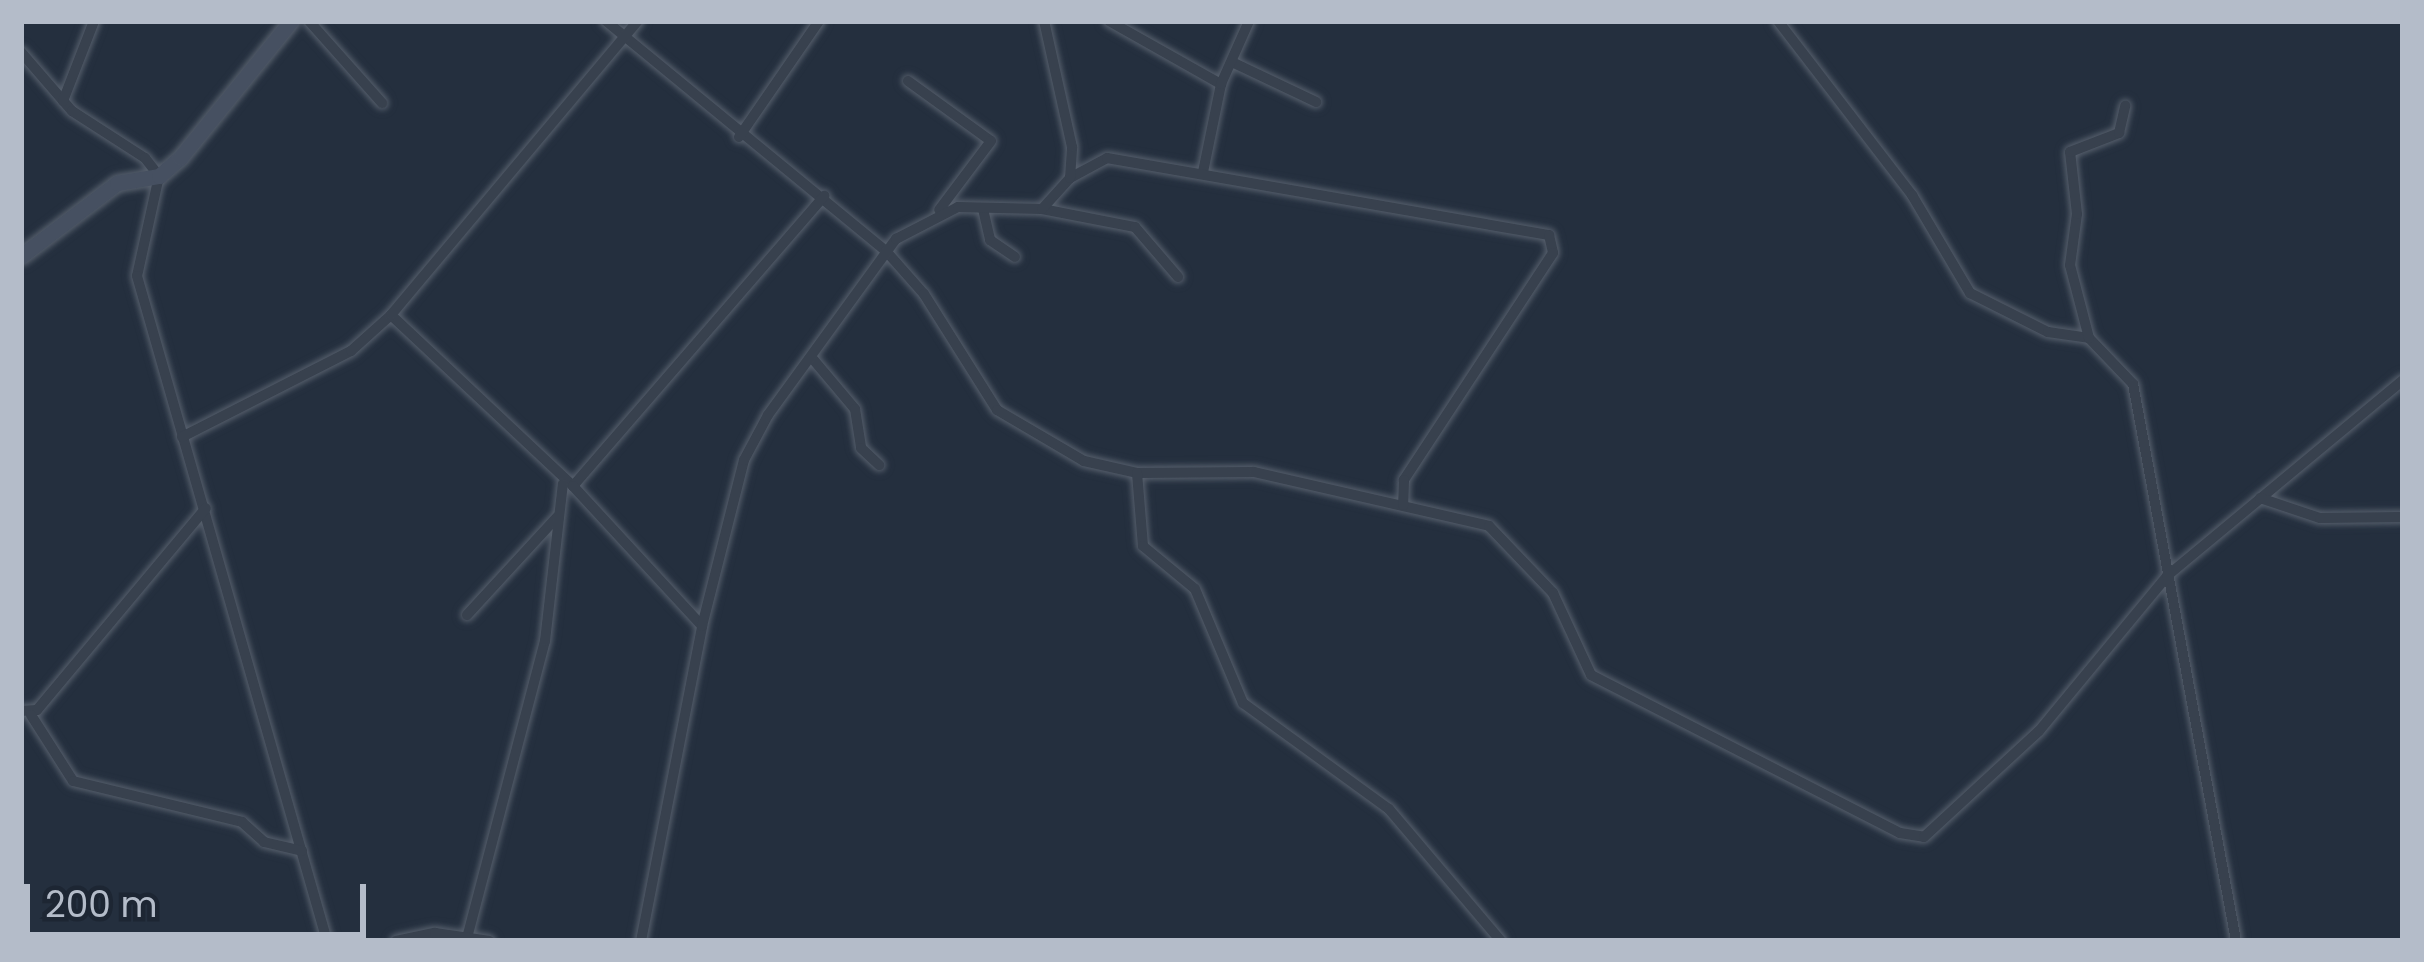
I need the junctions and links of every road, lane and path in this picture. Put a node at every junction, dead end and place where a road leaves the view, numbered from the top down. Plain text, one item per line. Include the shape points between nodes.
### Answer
1 (94, 21) edge
2 (291, 21) edge
3 (309, 21) edge
4 (606, 21) edge
5 (638, 21) edge
6 (819, 21) edge
7 (1044, 21) edge
8 (1109, 21) edge
9 (1250, 21) edge
10 (1778, 21) edge
11 (622, 38) junction
12 (21, 52) edge
13 (1234, 63) junction
14 (908, 81) dead end
15 (1221, 84) junction
16 (63, 101) junction
17 (1316, 102) dead end
18 (382, 103) dead end
19 (2126, 106) dead end
20 (739, 137) junction
21 (1202, 172) junction
22 (159, 176) junction
23 (1070, 178) junction
24 (824, 196) junction
25 (983, 209) junction
26 (1042, 209) junction
27 (937, 212) junction
28 (886, 250) junction
29 (21, 256) edge
30 (1016, 257) dead end
31 (1178, 278) dead end
32 (391, 315) junction
33 (2089, 338) junction
34 (812, 358) junction
35 (2403, 380) edge
36 (182, 437) junction
37 (880, 465) dead end
38 (1137, 472) junction
39 (568, 485) junction
40 (2260, 498) junction
41 (1402, 505) junction
42 (206, 508) junction
43 (560, 514) junction
44 (2403, 517) edge
45 (2167, 576) junction
46 (467, 615) dead end
47 (703, 626) junction
48 (26, 713) edge
49 (302, 851) junction
50 (467, 938) edge
51 (327, 941) edge
52 (396, 941) edge
53 (489, 941) edge
54 (641, 941) edge
55 (1501, 941) edge
56 (2236, 941) edge

1 - 16 street
2 - 22 street
3 - 18 street
4 - 11 street
5 - 11 street
6 - 20 street
7 - 23 street via 1072,147
8 - 15 street
9 - 13 street
10 - 33 street via 1912,195 1970,292 2048,332
11 - 20 street
11 - 32 street
12 - 16 street
13 - 15 street
13 - 17 street
14 - 27 street via 991,141
15 - 21 street
16 - 22 street
19 - 33 street via 2119,133 2070,152 2077,214 2070,265
20 - 24 street
21 - 23 street via 1108,158
21 - 41 street via 1331,202 1549,235 1553,254 1404,480
22 - 29 street via 117,183
22 - 36 street via 137,275
23 - 26 street
24 - 28 street
24 - 39 street
25 - 26 street
25 - 27 street
25 - 30 street via 990,240
26 - 31 street via 1135,227
27 - 28 street
28 - 34 street
28 - 38 street via 924,294 997,410 1084,461
32 - 36 street via 351,351
32 - 39 street
33 - 45 street via 2133,384
34 - 37 street via 855,409 861,448
34 - 47 street via 744,460
35 - 40 street
36 - 42 street
38 - 41 street via 1254,472
38 - 55 street via 1143,546 1195,589 1243,703 1389,809
39 - 43 street
39 - 47 street
40 - 44 street via 2320,518
40 - 45 street
41 - 45 street via 1489,526 1553,592 1591,675 1900,833 1924,837 2039,731
42 - 48 street
42 - 49 street
43 - 46 street
43 - 50 street via 544,641
45 - 56 street
47 - 54 street
48 - 49 street via 73,781 242,822 264,842
49 - 51 street
50 - 52 street
50 - 53 street

